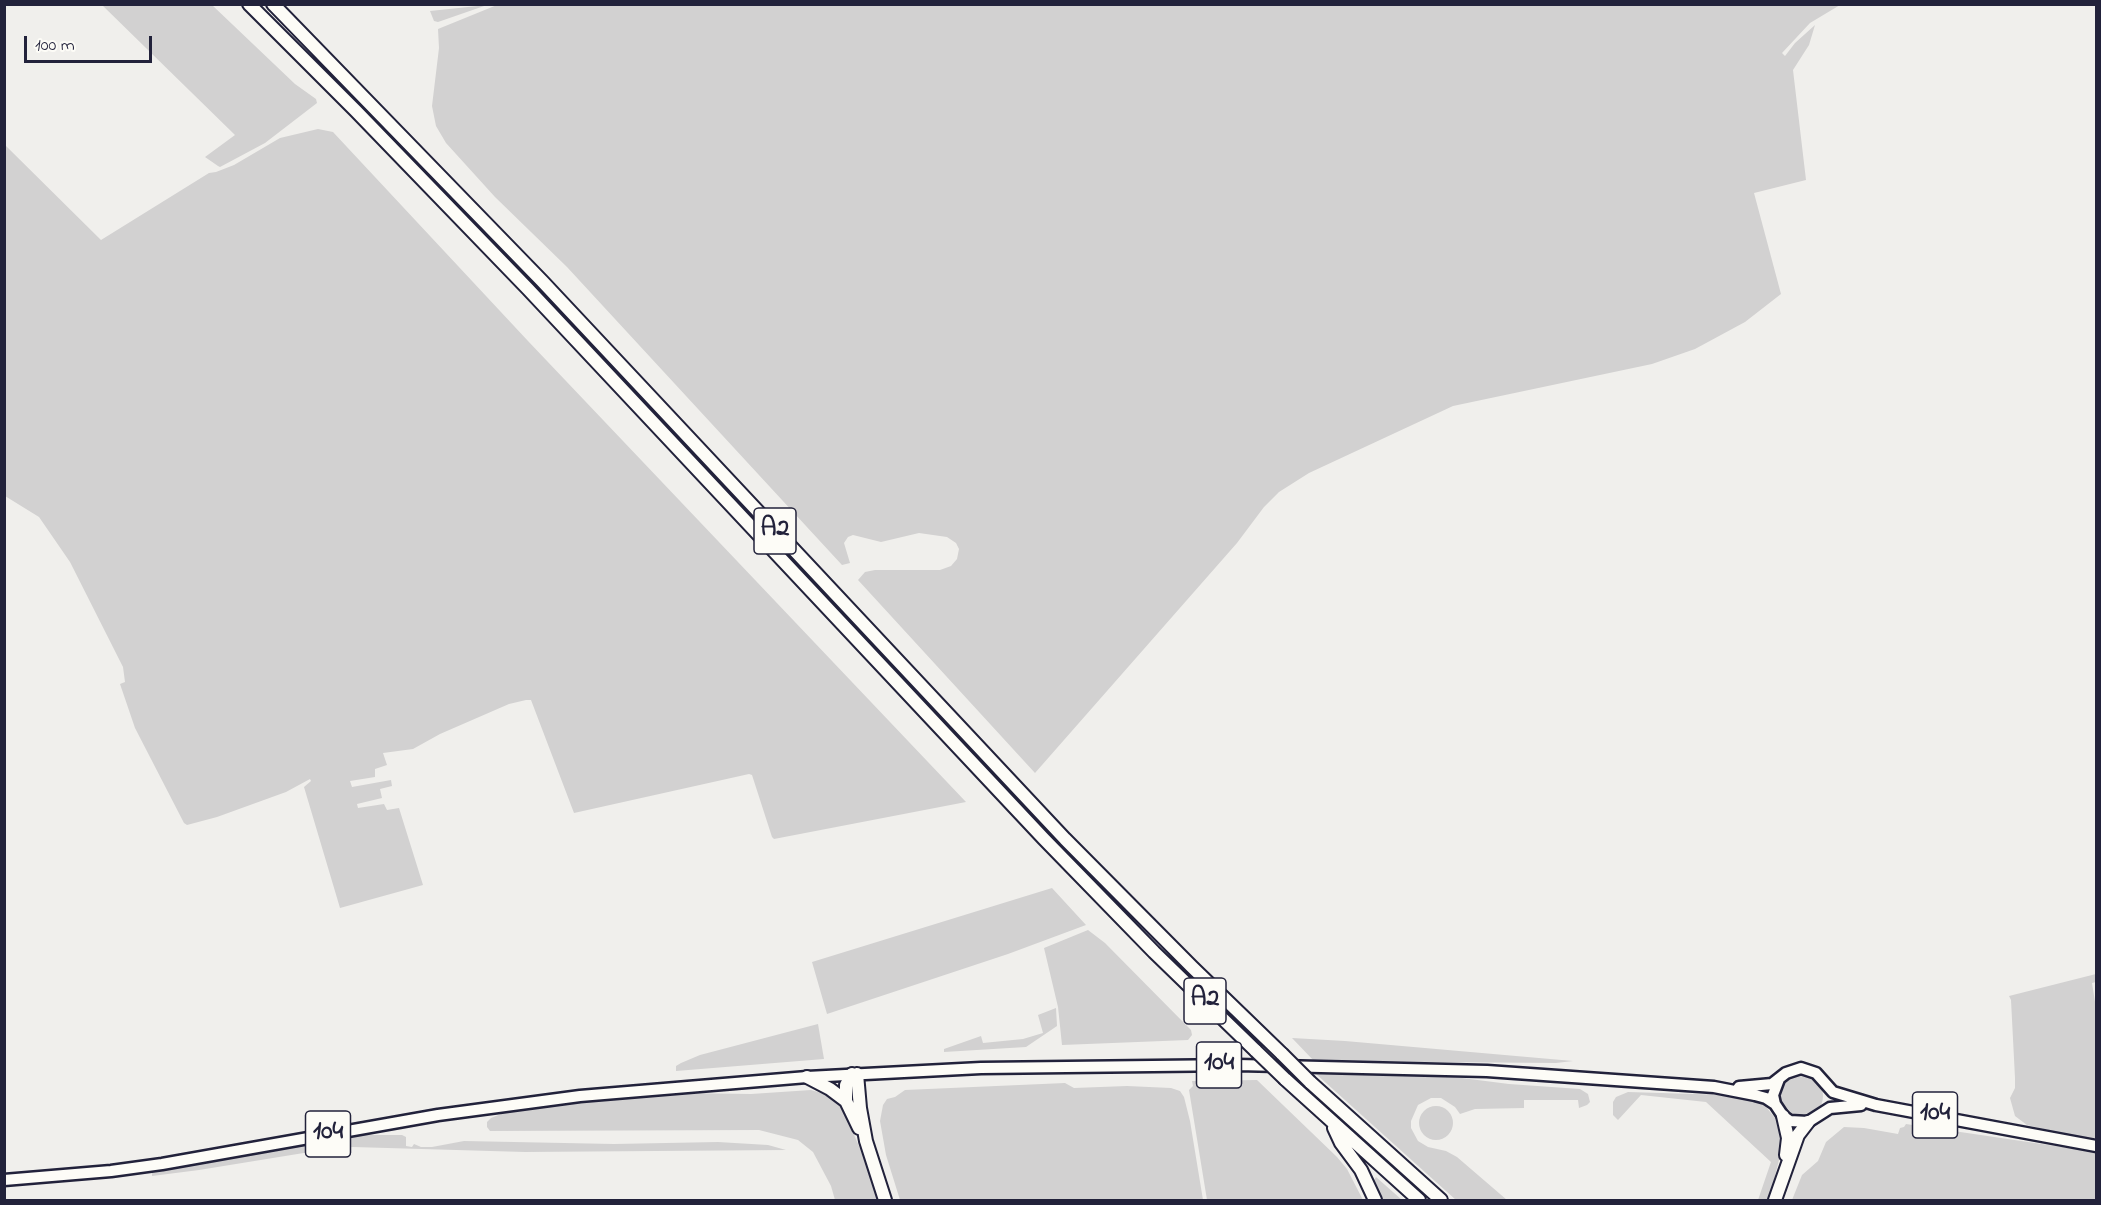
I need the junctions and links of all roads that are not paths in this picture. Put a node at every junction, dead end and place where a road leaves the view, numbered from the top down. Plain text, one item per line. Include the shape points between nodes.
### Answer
1 (249, 4) edge
2 (273, 4) edge
3 (855, 1074) junction
4 (807, 1077) junction
5 (1780, 1078) junction
6 (1826, 1085) junction
7 (1714, 1087) junction
8 (846, 1101) junction
9 (1774, 1104) junction
10 (1876, 1105) junction
11 (1822, 1112) junction
12 (1783, 1116) junction
13 (1331, 1122) junction
14 (1808, 1122) junction
15 (866, 1141) junction
16 (2097, 1146) edge
17 (1785, 1171) junction
18 (4, 1180) edge
19 (885, 1200) edge
20 (1375, 1200) edge
21 (1419, 1200) edge
22 (1442, 1200) edge
23 (1775, 1200) edge

1 - 13 highway, A2, bridge via 528,289 1044,839 1154,952
2 - 22 highway, A2, bridge via 542,281 1057,830 1191,967
3 - 4 main road, 104
3 - 7 main road, 104 via 1034,1066 1271,1065 1487,1071
3 - 8 highway via 846,1085
3 - 15 highway
4 - 8 highway
4 - 18 main road, 104 via 502,1106 162,1164
5 - 6 main road, 104 via 1801,1068 1816,1073
5 - 7 main road, 104 via 1765,1086
5 - 9 main road via 1775,1086
6 - 10 main road, 104 via 1843,1096
6 - 11 main road via 1828,1094
7 - 9 main road, 104 via 1766,1098
8 - 15 highway
9 - 12 main road
10 - 11 main road, 104 via 1849,1105
10 - 16 main road, 104
11 - 14 main road, 104
12 - 14 main road via 1799,1123
12 - 17 highway via 1788,1138
13 - 20 highway
13 - 21 highway, A2
14 - 17 highway via 1798,1135
15 - 19 highway
17 - 23 highway

